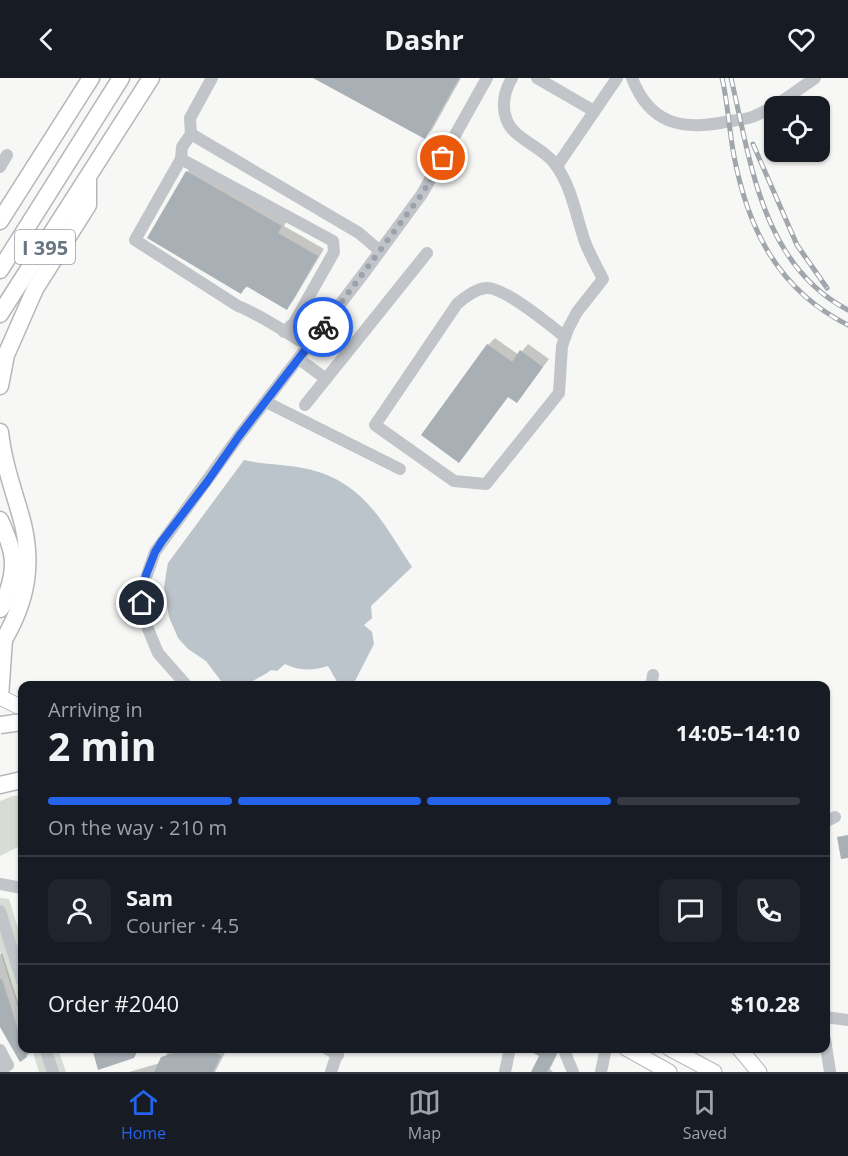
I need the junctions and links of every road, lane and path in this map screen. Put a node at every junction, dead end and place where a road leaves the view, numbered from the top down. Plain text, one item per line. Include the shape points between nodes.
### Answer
1 (91, 78) edge
2 (121, 78) edge
3 (151, 78) edge
4 (212, 78) edge
5 (488, 78) edge
6 (512, 78) edge
7 (537, 78) edge
8 (617, 78) edge
9 (632, 78) edge
10 (815, 78) edge
11 (594, 111) junction
12 (191, 134) junction
13 (7, 155) dead end
14 (181, 159) junction
15 (556, 166) junction
16 (0, 167) edge
17 (88, 179) junction
18 (19, 192) junction
19 (312, 205) junction
20 (0, 212) edge
21 (0, 221) edge
22 (301, 224) junction
23 (380, 251) junction
24 (427, 253) dead end
25 (0, 270) edge
26 (0, 314) edge
27 (284, 332) junction
28 (565, 337) junction
29 (309, 346) junction
30 (299, 359) junction
31 (326, 379) junction
32 (0, 386) edge
33 (266, 402) junction
34 (304, 405) dead end
35 (0, 432) edge
36 (400, 469) dead end
37 (0, 520) edge
38 (0, 609) edge
39 (2, 642) edge
40 (182, 681) edge
41 (0, 697) edge
42 (18, 706) edge
43 (0, 719) edge
44 (18, 723) edge
45 (0, 725) edge
46 (18, 729) edge
47 (18, 781) edge
48 (0, 784) edge
49 (0, 884) edge
50 (18, 887) edge
51 (0, 911) edge
52 (18, 968) edge
53 (830, 1018) edge
54 (848, 1020) edge
55 (0, 1050) edge
56 (46, 1053) edge
57 (341, 1053) edge
58 (509, 1053) edge
59 (565, 1053) edge
60 (605, 1053) edge
61 (633, 1053) edge
62 (678, 1053) edge
63 (743, 1053) edge
64 (827, 1053) edge
65 (654, 1068) edge
66 (0, 1071) edge
67 (52, 1072) edge
68 (331, 1072) edge
69 (505, 1072) edge
70 (573, 1072) edge
71 (601, 1072) edge
72 (669, 1072) edge
73 (714, 1072) edge
74 (759, 1072) edge
75 (830, 1072) edge

1 - 18 highway, I 395
2 - 25 highway
3 - 17 highway, I 395
4 - 12 street via 190,118
5 - 23 street via 432,178
6 - 15 street via 505,90 506,118 512,130 548,155
7 - 11 street
8 - 11 street
9 - 10 street via 647,105 668,121 684,126 751,117
11 - 15 street
12 - 14 street via 182,147
12 - 19 street
13 - 16 street
14 - 22 street
14 - 27 street via 135,240
15 - 28 street via 567,184 586,243 603,279 577,312
17 - 26 highway, I 395
17 - 32 highway via 88,205 35,289 6,355
18 - 20 highway
18 - 21 highway, I 395
19 - 22 street
19 - 23 street via 359,233
22 - 27 street via 333,241 334,252 294,322
23 - 29 street
24 - 31 street
27 - 29 street
28 - 28 street via 559,393 486,484 454,481 375,425 457,304 470,294 487,288 504,293
29 - 30 street
30 - 31 street
30 - 33 street
31 - 34 street
33 - 36 street
33 - 40 street via 162,541 146,575 143,610 150,637
35 - 39 highway via 28,562 18,614
37 - 38 highway via 14,561 13,577
39 - 41 highway
41 - 42 main road
43 - 46 main road
44 - 45 highway, bridge
47 - 48 highway
49 - 50 street
51 - 52 street
53 - 54 street
55 - 66 street via 9,1065
56 - 67 street
57 - 68 street
58 - 69 street
59 - 70 street
60 - 71 street
61 - 65 main road
62 - 73 main road
63 - 74 main road
64 - 75 street
65 - 72 main road

